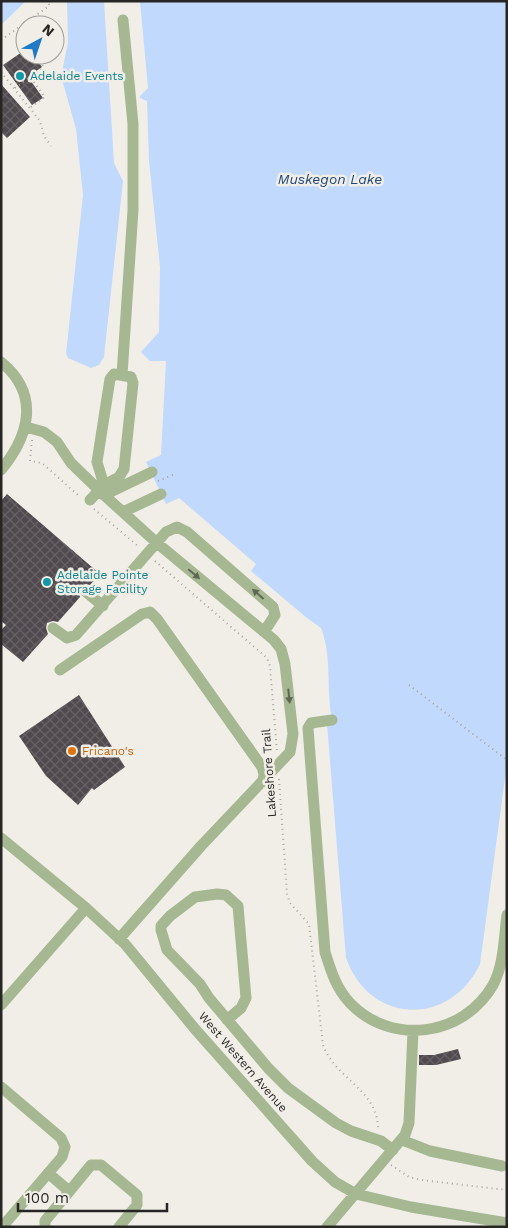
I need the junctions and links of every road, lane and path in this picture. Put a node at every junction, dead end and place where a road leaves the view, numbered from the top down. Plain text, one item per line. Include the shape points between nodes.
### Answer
1 (4, 1) edge
2 (49, 1) edge
3 (1, 4) edge
4 (36, 15) edge
5 (123, 20) dead end
6 (15, 30) edge
7 (1, 40) edge
8 (42, 65) edge
9 (1, 72) edge
10 (30, 77) junction
11 (15, 88) junction
12 (30, 107) junction
13 (51, 146) dead end
14 (1, 362) edge
15 (122, 375) junction
16 (30, 428) junction
17 (1, 470) edge
18 (175, 474) dead end
19 (154, 477) joint
20 (102, 490) junction
21 (161, 494) dead end
22 (86, 500) junction
23 (123, 512) junction
24 (157, 543) junction
25 (147, 554) junction
26 (85, 591) dead end
27 (103, 606) junction
28 (53, 628) dead end
29 (264, 632) junction
30 (60, 670) dead end
31 (409, 685) dead end
32 (332, 720) dead end
33 (507, 760) edge
34 (278, 767) junction
35 (263, 782) junction
36 (2, 841) edge
37 (86, 908) junction
38 (507, 915) edge
39 (119, 939) junction
40 (1, 1005) edge
41 (227, 1020) junction
42 (413, 1031) junction
43 (1, 1087) edge
44 (376, 1139) junction
45 (402, 1140) junction
46 (393, 1150) junction
47 (385, 1160) junction
48 (502, 1166) dead end
49 (48, 1174) junction
50 (507, 1190) edge
51 (69, 1191) junction
52 (356, 1194) junction
53 (4, 1218) edge
54 (506, 1224) edge
55 (45, 1227) edge
56 (119, 1227) edge
57 (327, 1227) edge

1 - 3 path
2 - 4 path via 49,6
5 - 15 street via 133,142 133,210
6 - 7 path
8 - 10 path via 43,68
9 - 11 path
10 - 11 path
10 - 12 path via 44,97
11 - 12 path
12 - 13 path
14 - 16 street via 12,372 22,391
15 - 20 street via 114,374 110,379 97,462
15 - 20 street via 132,377 133,382 125,464 122,474
16 - 17 street
16 - 20 street via 44,432 58,442 71,464
16 - 22 path, Lakeshore Trail via 30,461 42,463
18 - 19 path
19 - 20 street
20 - 22 street
20 - 23 street
21 - 23 street
22 - 25 path, Lakeshore Trail
23 - 24 street
24 - 25 street
24 -> 29 street
29 -> 24 street via 275,616 273,607 187,532 171,528
25 - 27 street
25 - 34 path, Lakeshore Trail via 267,658
26 - 27 street
27 - 28 street via 73,637 64,637
29 -> 34 street via 278,644 283,654 293,734 290,752
30 - 35 street via 142,614 150,612 262,767
31 - 33 path
32 - 42 street via 311,723 308,728 325,952 333,979 349,1002 378,1022
34 - 35 street
34 - 44 path, Lakeshore Trail via 287,894 290,903 309,924 323,1045 334,1063 374,1108 378,1120
35 - 39 street
36 - 37 street, West Western Avenue
37 - 39 street, West Western Avenue
37 - 40 street
38 - 42 street via 500,965 493,985 481,1000 466,1015 436,1030
39 - 52 street, West Western Avenue via 312,1161 334,1182
41 - 41 street via 241,1008 246,998 238,906 226,895 199,896 166,920 161,934 167,950 200,984
41 - 44 street via 297,1096 343,1127
42 - 45 street via 409,1123
43 - 49 street via 60,1138 65,1147 62,1157
44 - 46 street
45 - 46 street
45 - 48 street via 430,1151
46 - 47 street
47 - 50 path via 401,1173 421,1180
47 - 52 street
49 - 51 street
49 - 53 street
51 - 55 street via 45,1221
51 - 56 street via 91,1165 101,1165 137,1195 137,1205
52 - 54 street, West Western Avenue
52 - 57 street

